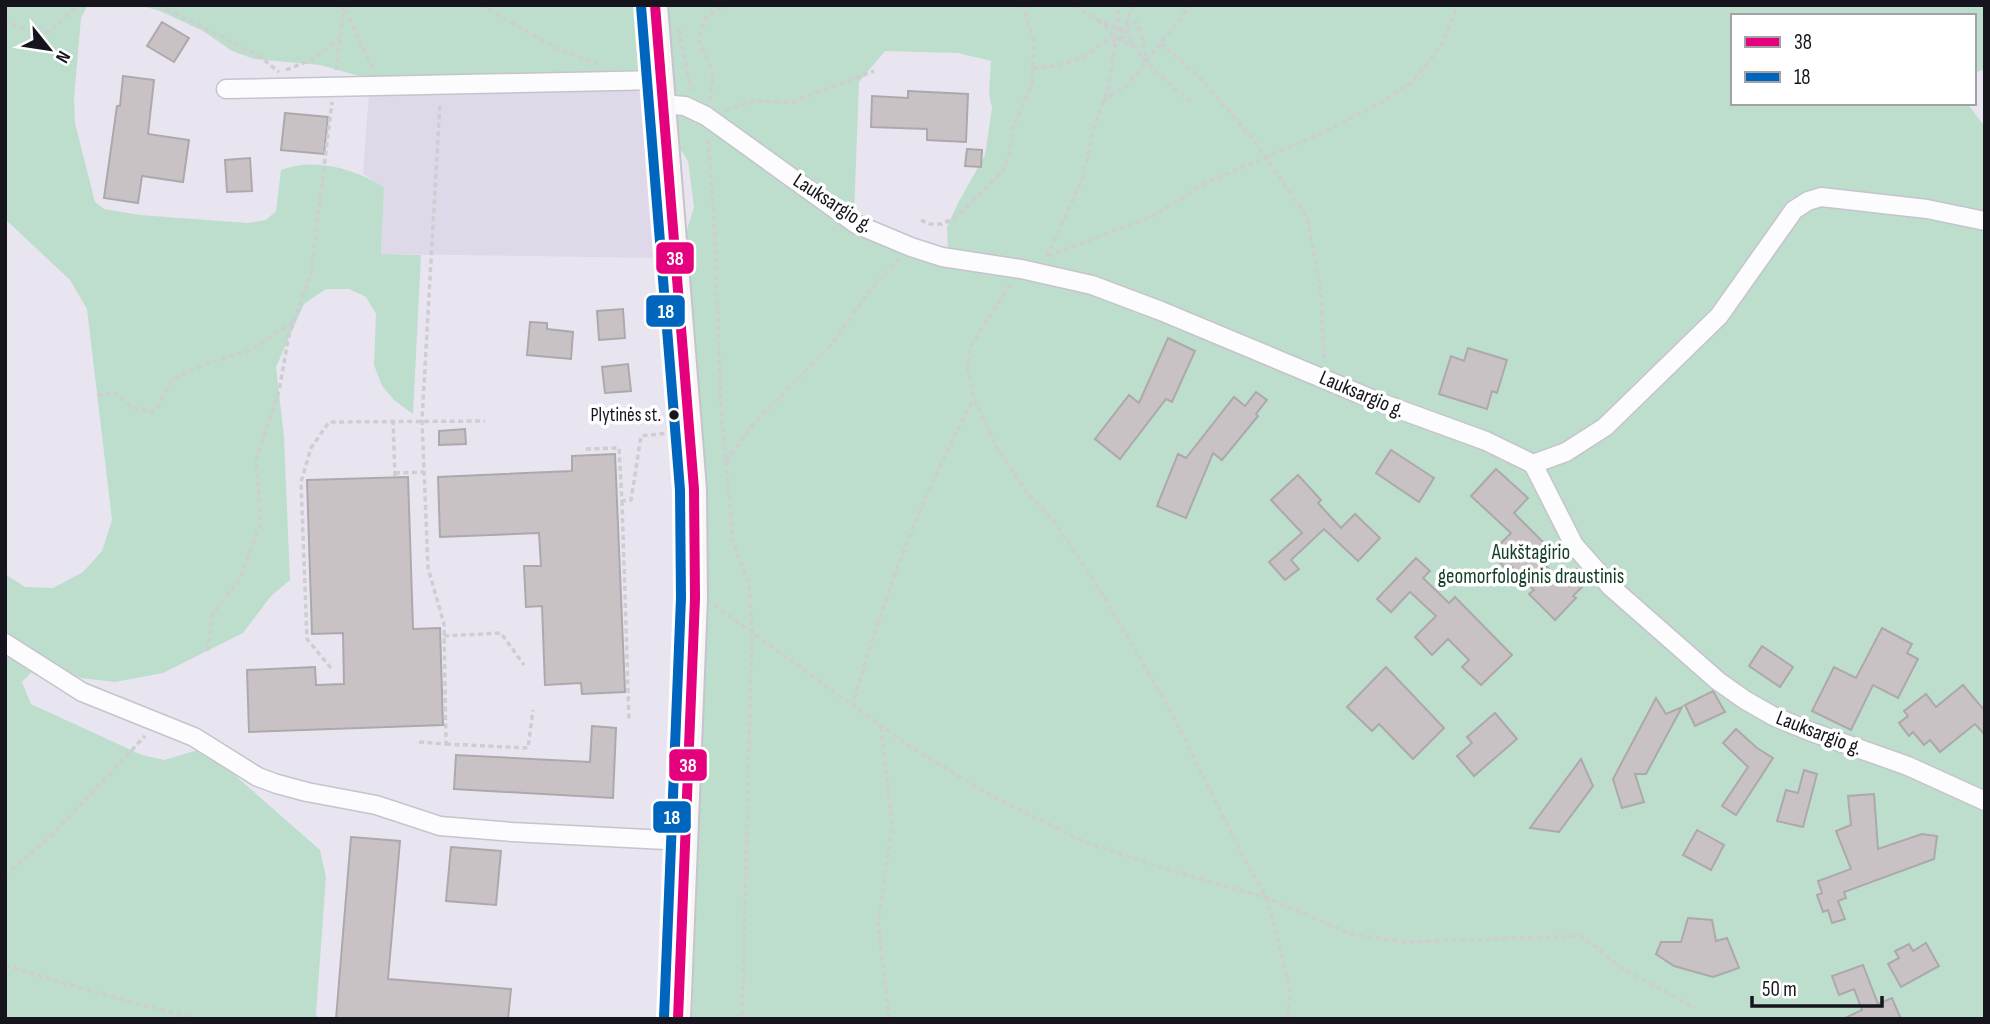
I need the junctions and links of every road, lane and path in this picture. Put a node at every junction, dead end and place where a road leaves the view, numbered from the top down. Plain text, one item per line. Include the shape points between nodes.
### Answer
1 (79, 5) edge
2 (159, 5) edge
3 (481, 5) edge
4 (655, 5) edge
5 (725, 5) edge
6 (1023, 5) edge
7 (1116, 5) edge
8 (1133, 5) edge
9 (1191, 5) edge
10 (1458, 5) edge
11 (1076, 6) edge
12 (344, 7) edge
13 (677, 18) dead end
14 (5, 20) edge
15 (1098, 20) junction
16 (1128, 24) junction
17 (1118, 29) junction
18 (1129, 35) junction
19 (1117, 38) junction
20 (340, 39) junction
21 (1161, 43) junction
22 (1135, 47) junction
23 (1147, 62) junction
24 (605, 67) dead end
25 (1033, 68) junction
26 (874, 71) dead end
27 (441, 85) junction
28 (384, 86) junction
29 (334, 87) junction
30 (226, 89) dead end
31 (662, 92) junction
32 (1102, 102) junction
33 (1193, 104) dead end
34 (706, 116) junction
35 (1264, 156) junction
36 (921, 220) dead end
37 (1985, 221) edge
38 (911, 247) junction
39 (1046, 257) junction
40 (1021, 269) junction
41 (294, 320) junction
42 (1326, 378) junction
43 (97, 395) dead end
44 (974, 399) junction
45 (393, 420) junction
46 (422, 420) junction
47 (485, 421) dead end
48 (690, 429) junction
49 (586, 449) dead end
50 (726, 462) junction
51 (1533, 464) junction
52 (424, 472) junction
53 (622, 501) junction
54 (695, 598) junction
55 (752, 631) junction
56 (444, 636) junction
57 (5, 643) edge
58 (207, 651) dead end
59 (524, 665) dead end
60 (331, 668) dead end
61 (852, 707) junction
62 (533, 710) dead end
63 (629, 721) dead end
64 (158, 724) junction
65 (881, 727) junction
66 (419, 742) dead end
67 (446, 744) junction
68 (1985, 801) edge
69 (685, 841) junction
70 (5, 876) edge
71 (1267, 898) junction
72 (5, 965) edge
73 (1696, 1008) dead end
74 (196, 1019) edge
75 (678, 1019) edge
76 (742, 1019) edge
77 (889, 1019) edge
78 (1288, 1019) edge

1 - 14 path via 49,32 19,28
2 - 20 path via 259,56 280,72 312,60
3 - 24 path via 554,47
4 - 31 main road
5 - 34 path via 706,19 698,39 713,73
6 - 25 path via 1034,41
7 - 17 path
8 - 16 path
9 - 21 path
10 - 35 path via 1441,45 1410,83 1318,135
11 - 15 path
12 - 20 path
12 - 28 path
13 - 34 path via 692,92
15 - 17 path
15 - 19 path
16 - 17 path
16 - 18 path
16 - 23 path via 1136,22
17 - 18 path
17 - 19 path
18 - 19 path
18 - 22 path
19 - 22 path
19 - 25 path via 1072,61
19 - 32 path
20 - 29 path
21 - 23 path
21 - 35 path via 1201,79
22 - 23 path
23 - 32 path via 1127,85
23 - 33 path
25 - 36 path via 1032,84 1013,127 1002,172 957,217 942,223
26 - 34 path via 792,102 754,101
27 - 28 street, Lauksargio g.
27 - 31 street, Lauksargio g.
27 - 46 path
28 - 29 street, Lauksargio g.
29 - 30 street, Lauksargio g.
29 - 41 path via 311,273
31 - 34 street, Lauksargio g.
31 - 48 main road
32 - 39 path via 1083,177
34 - 38 street, Lauksargio g. via 856,224
34 - 50 path
35 - 39 path via 1207,182 1153,216
35 - 42 path via 1307,217 1321,292
37 - 51 street via 1821,197 1808,201 1780,227 1719,316 1605,426 1566,452
38 - 40 street, Lauksargio g. via 942,257
38 - 50 path via 872,289 830,346 754,423
39 - 40 path
40 - 42 street, Lauksargio g. via 1092,285
40 - 44 path via 972,344 967,365
41 - 43 path via 248,351 173,379 152,412 131,407 116,393
41 - 58 path via 279,391 256,459 261,522 239,580 214,613
42 - 51 street, Lauksargio g.
44 - 61 path via 918,510
44 - 71 path via 998,450 1029,495 1054,521 1103,595 1171,712
45 - 46 path
45 - 52 path via 395,475
45 - 60 path via 329,422 311,448 301,482 307,639
46 - 47 path
46 - 52 path
48 - 53 path via 641,436 631,500
48 - 54 main road
49 - 53 path via 619,448
50 - 55 path via 733,542 748,584
51 - 68 street, Lauksargio g. via 1574,545 1611,587 1718,681 1773,716 1908,766
52 - 56 path via 428,568
53 - 63 path
54 - 55 path via 711,603
54 - 69 main road
55 - 61 path
55 - 76 path
56 - 59 path via 500,633
56 - 67 path
57 - 64 street via 82,692
61 - 65 path
62 - 67 path via 528,748
64 - 69 street via 194,737 277,784 376,805 440,826
64 - 70 path via 56,831
65 - 71 path via 992,796 1085,842
65 - 77 path via 892,824 878,923
66 - 67 path
69 - 75 main road
71 - 73 path via 1351,934 1404,942 1582,936 1621,968
71 - 78 path via 1290,989
72 - 74 path

